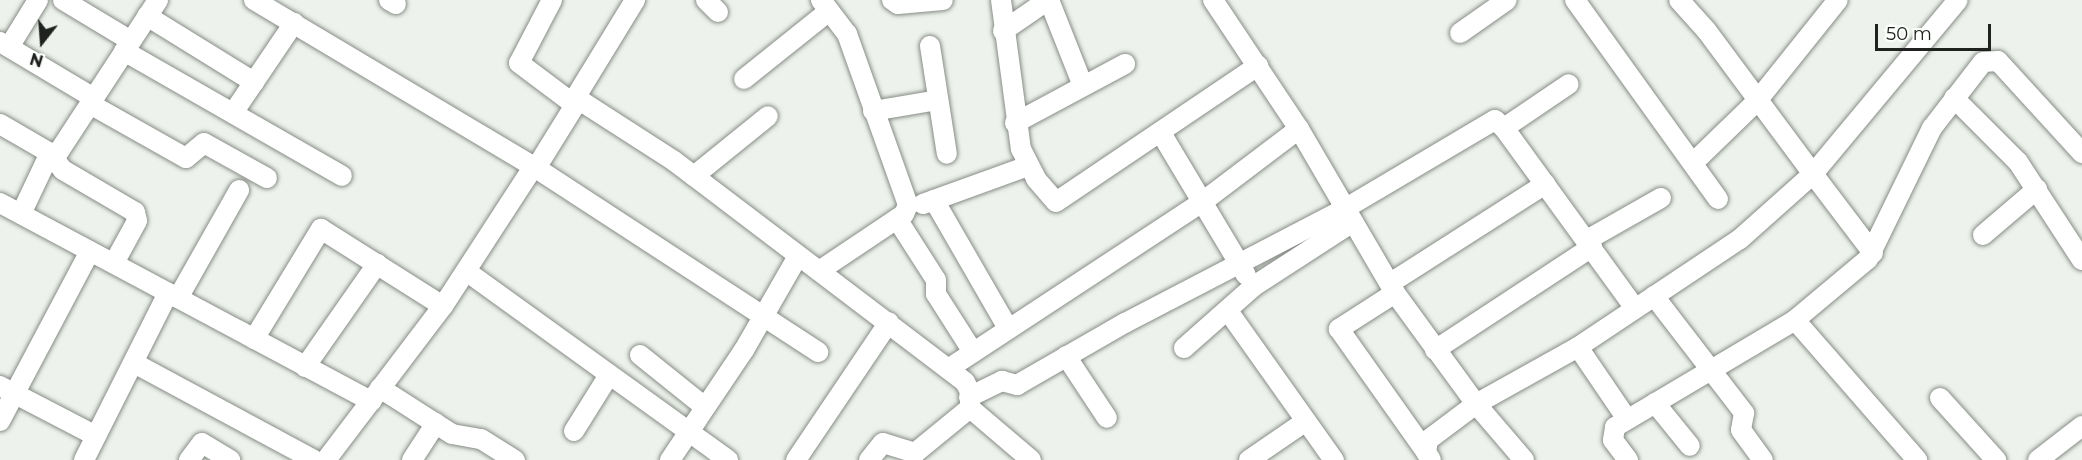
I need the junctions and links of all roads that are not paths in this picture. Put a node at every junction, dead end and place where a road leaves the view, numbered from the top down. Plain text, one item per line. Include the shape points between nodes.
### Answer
1 (38, 0) edge
2 (63, 0) edge
3 (552, 0) edge
4 (635, 0) edge
5 (892, 0) edge
6 (943, 0) edge
7 (1001, 0) edge
8 (1049, 0) edge
9 (1213, 0) edge
10 (1507, 0) edge
11 (1575, 0) edge
12 (1679, 0) edge
13 (1838, 0) edge
14 (1958, 0) edge
15 (261, 2) edge
16 (825, 5) edge
17 (153, 8) edge
18 (294, 23) junction
19 (1003, 31) junction
20 (1460, 33) dead end
21 (3, 46) edge
22 (128, 46) junction
23 (930, 46) dead end
24 (1125, 64) dead end
25 (1258, 66) junction
26 (744, 79) dead end
27 (254, 82) junction
28 (1569, 84) dead end
29 (1083, 86) junction
30 (1954, 98) junction
31 (938, 100) junction
32 (92, 101) junction
33 (1757, 101) junction
34 (574, 104) junction
35 (873, 111) junction
36 (233, 113) junction
37 (768, 116) dead end
38 (1015, 123) junction
39 (0, 124) edge
40 (1504, 128) junction
41 (1299, 129) junction
42 (1161, 133) junction
43 (2082, 153) edge
44 (947, 154) dead end
45 (52, 156) junction
46 (1693, 163) junction
47 (1028, 166) junction
48 (535, 167) junction
49 (1813, 174) junction
50 (342, 176) dead end
51 (694, 176) junction
52 (267, 177) dead end
53 (1545, 184) junction
54 (2037, 189) junction
55 (239, 190) dead end
56 (1661, 198) dead end
57 (1718, 199) dead end
58 (934, 200) junction
59 (0, 203) edge
60 (1201, 203) junction
61 (21, 214) junction
62 (902, 215) junction
63 (1349, 215) junction
64 (1983, 235) dead end
65 (1589, 244) junction
66 (90, 251) junction
67 (1873, 253) junction
68 (798, 256) junction
69 (2082, 260) edge
70 (114, 263) junction
71 (377, 264) junction
72 (1239, 264) junction
73 (819, 271) junction
74 (466, 272) junction
75 (1254, 286) junction
76 (1394, 287) junction
77 (173, 296) junction
78 (1654, 296) junction
79 (443, 306) junction
80 (1635, 308) junction
81 (1228, 311) junction
82 (762, 315) junction
83 (1795, 320) junction
84 (889, 322) junction
85 (1008, 328) junction
86 (254, 339) junction
87 (1578, 347) junction
88 (1184, 348) dead end
89 (1435, 350) junction
90 (818, 352) dead end
91 (973, 352) junction
92 (640, 355) dead end
93 (1066, 356) junction
94 (134, 363) junction
95 (305, 367) junction
96 (948, 369) junction
97 (1710, 371) junction
98 (609, 375) junction
99 (7, 390) edge
100 (376, 394) junction
101 (1940, 398) dead end
102 (970, 402) junction
103 (1655, 403) junction
104 (1476, 404) junction
105 (705, 407) junction
106 (1107, 418) dead end
107 (1628, 419) junction
108 (0, 421) edge
109 (1306, 421) junction
110 (436, 423) junction
111 (2082, 426) edge
112 (574, 431) dead end
113 (689, 432) junction
114 (96, 436) junction
115 (1690, 446) dead end
116 (1428, 456) edge
117 (2048, 457) edge
118 (326, 459) edge
119 (84, 460) edge
120 (189, 460) edge
121 (230, 460) edge
122 (412, 460) edge
123 (515, 460) edge
124 (670, 460) edge
125 (728, 460) edge
126 (796, 460) edge
127 (869, 460) edge
128 (1031, 460) edge
129 (1249, 460) edge
130 (1334, 460) edge
131 (1524, 460) edge
132 (1628, 460) edge
133 (1763, 460) edge
134 (1917, 460) edge
135 (1996, 460) edge

1 - 21 street
2 - 22 street
3 - 34 street via 519,63
4 - 34 street
5 - 6 street via 898,4
7 - 19 street
8 - 19 street
8 - 29 street
9 - 25 street
10 - 20 street
11 - 46 street
12 - 33 street via 1706,30
13 - 33 street
14 - 49 street
15 - 18 street
16 - 26 street
16 - 35 street via 847,34
17 - 22 street
17 - 27 street
18 - 27 street
18 - 48 street
19 - 38 street
21 - 32 street
22 - 32 street
22 - 36 street
23 - 31 street
24 - 29 street
25 - 41 street
25 - 42 street
27 - 36 street
28 - 40 street
29 - 38 street
30 - 43 street via 1983,62 1998,61
30 - 54 street via 2018,162
30 - 67 street via 1932,128
31 - 35 street
31 - 44 street
32 - 45 street
32 - 52 street via 186,158 204,143
33 - 46 street
33 - 49 street
34 - 48 street
34 - 51 street via 584,103
35 - 62 street
36 - 50 street
37 - 51 street
38 - 47 street
39 - 45 street
40 - 53 street
40 - 63 street via 1500,122 1490,121
41 - 60 street
41 - 63 street
42 - 47 street via 1063,201 1050,199
42 - 60 street
45 - 61 street
45 - 70 street via 63,170 138,216
46 - 57 street
47 - 58 street
48 - 74 street
48 - 82 street
49 - 67 street
49 - 78 street via 1740,238
51 - 68 street
53 - 65 street
53 - 76 street
54 - 64 street
54 - 69 street
55 - 77 street
56 - 65 street
58 - 62 street
58 - 85 street
59 - 61 street
60 - 72 street
60 - 85 street
61 - 66 street
62 - 73 street
62 - 91 street via 936,280 936,294
63 - 72 street
63 - 75 street
63 - 76 street
65 - 80 street
65 - 89 street
66 - 70 street
66 - 99 street
67 - 83 street
68 - 73 street
68 - 82 street
70 - 77 street
71 - 79 street
71 - 86 street via 321,229
71 - 95 street
72 - 75 street
72 - 93 street
73 - 84 street
74 - 79 street
74 - 98 street
75 - 81 street
76 - 89 street
76 - 116 street via 1339,329
77 - 86 street
77 - 94 street
78 - 80 street
78 - 97 street
79 - 100 street
80 - 87 street
81 - 88 street
81 - 109 street
82 - 90 street
82 - 105 street
83 - 97 street
83 - 134 street
84 - 96 street
84 - 126 street
85 - 91 street
86 - 95 street
87 - 104 street
87 - 107 street
89 - 104 street
91 - 96 street
92 - 105 street
93 - 102 street via 1017,385 1002,381
93 - 106 street
94 - 114 street
94 - 118 street
95 - 100 street
96 - 102 street via 965,381
97 - 103 street
97 - 133 street via 1744,413 1741,430
98 - 112 street
98 - 113 street
99 - 108 street
99 - 114 street
100 - 110 street
100 - 118 street
101 - 135 street
102 - 127 street via 915,453 883,443
102 - 128 street
103 - 107 street
103 - 115 street
104 - 116 street via 1428,440
104 - 131 street
105 - 113 street
107 - 132 street via 1611,433
109 - 129 street
109 - 130 street
110 - 122 street
110 - 123 street via 458,437 487,441
111 - 117 street
113 - 124 street
113 - 125 street
114 - 119 street
120 - 121 street via 202,443

